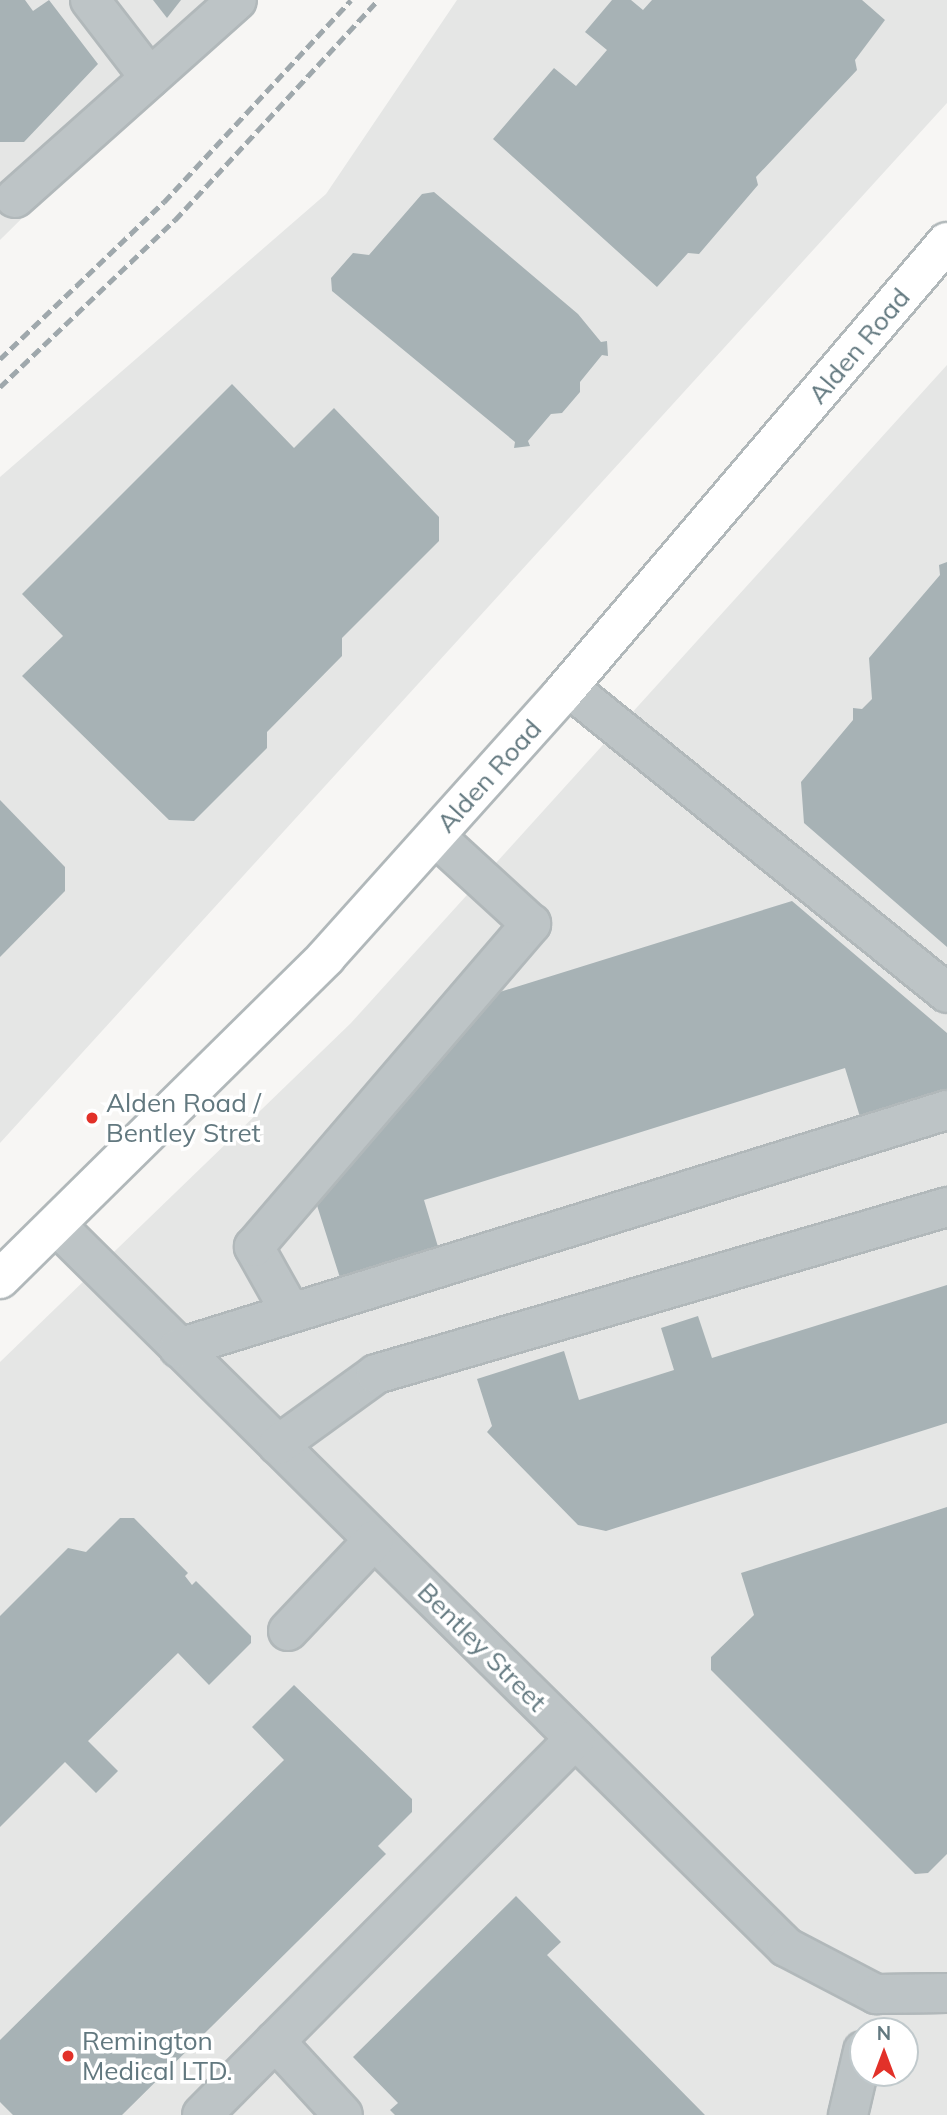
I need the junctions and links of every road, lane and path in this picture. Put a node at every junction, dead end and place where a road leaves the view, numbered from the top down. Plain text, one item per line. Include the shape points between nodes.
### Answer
1 (90, 0) edge
2 (237, 0) edge
3 (150, 78) junction
4 (5, 195) edge
5 (947, 242) edge
6 (568, 687) junction
7 (435, 836) junction
8 (947, 993) edge
9 (947, 1110) edge
10 (947, 1207) edge
11 (56, 1225) junction
12 (0, 1279) edge
13 (291, 1313) junction
14 (180, 1348) junction
15 (278, 1445) junction
16 (374, 1540) junction
17 (288, 1631) dead end
18 (575, 1739) junction
19 (947, 1993) edge
20 (876, 1994) junction
21 (871, 2017) edge
22 (275, 2041) junction
23 (855, 2087) edge
24 (202, 2115) edge
25 (343, 2115) edge
26 (848, 2115) edge

1 - 3 street
2 - 3 street
3 - 4 street
5 - 6 main road, Alden Road
6 - 7 main road, Alden Road
6 - 8 street
7 - 11 main road, Alden Road via 326,957
7 - 13 street via 531,924 254,1247
9 - 13 street
10 - 15 street via 376,1374
11 - 12 main road, Alden Road
11 - 14 street, Bentley Street
13 - 14 street
14 - 15 street, Bentley Street
15 - 16 street, Bentley Street
16 - 17 street
16 - 18 street, Bentley Street
18 - 20 street, Bentley Street via 786,1947
18 - 22 street
19 - 20 street, Bentley Street
20 - 21 street
22 - 24 street
22 - 25 street
23 - 26 street

